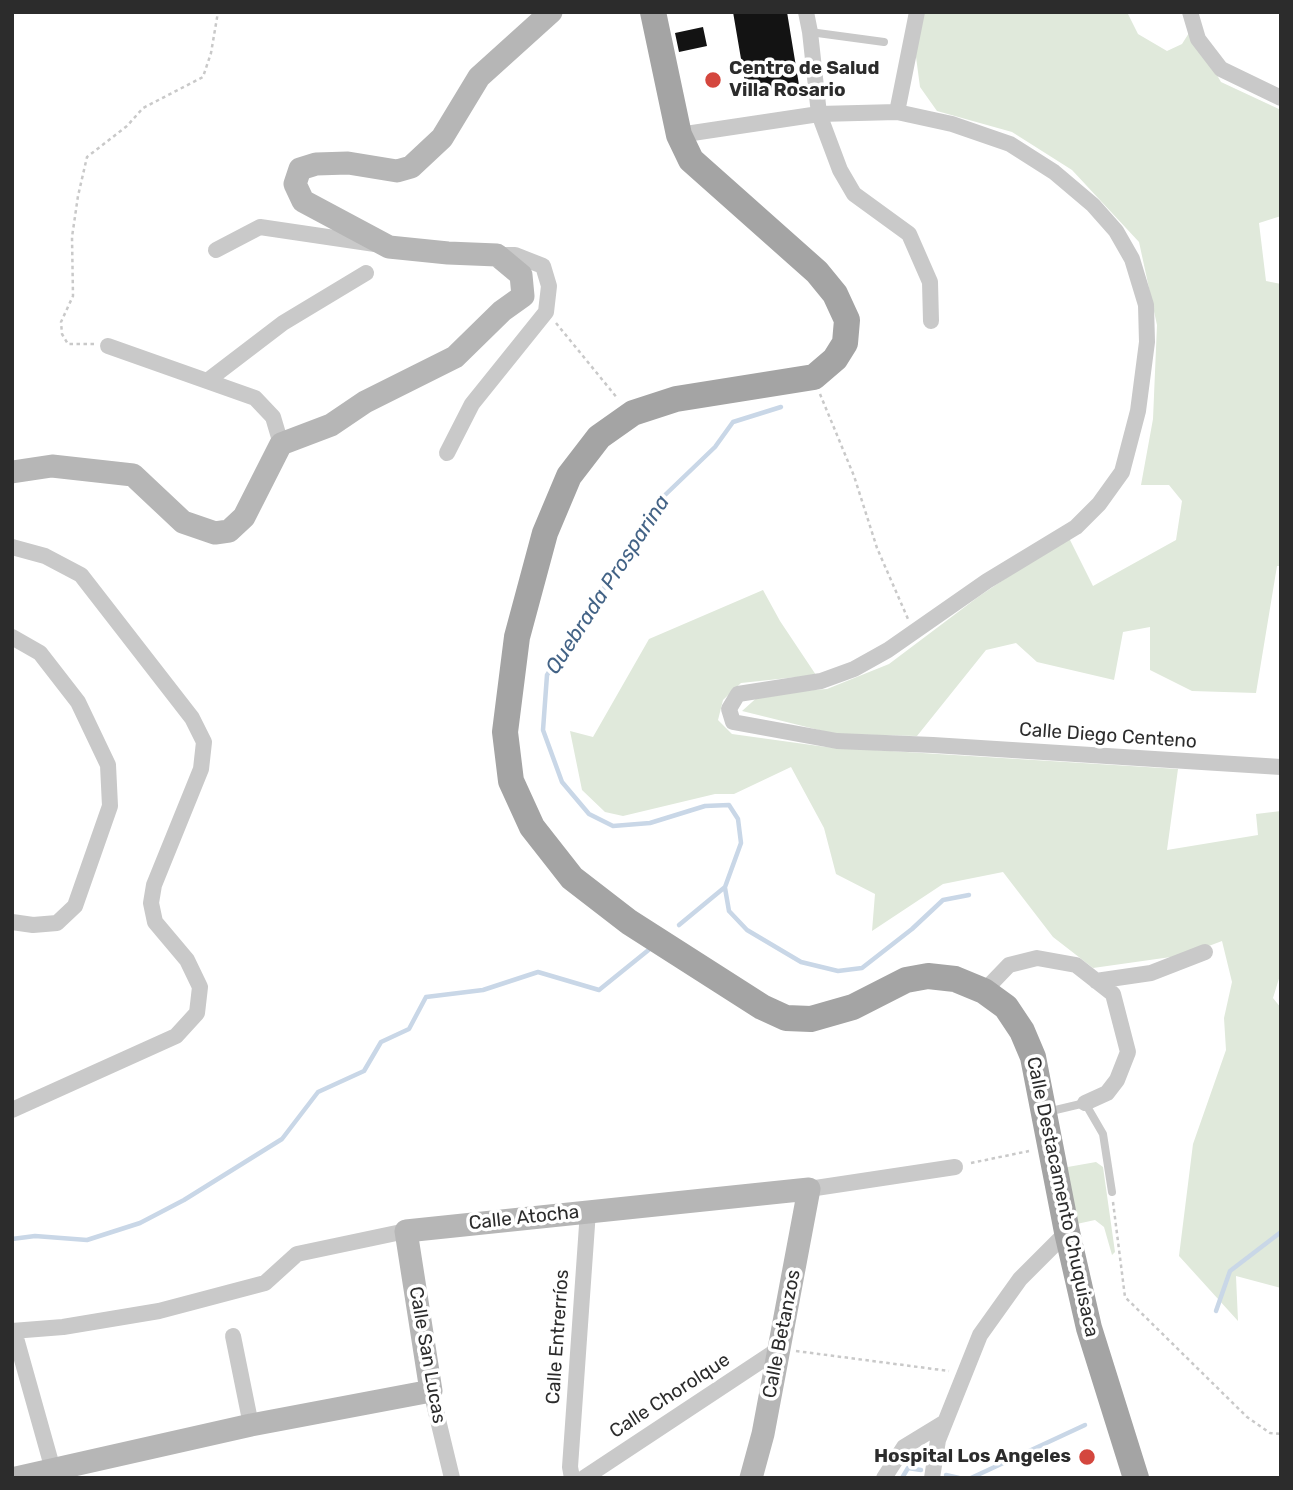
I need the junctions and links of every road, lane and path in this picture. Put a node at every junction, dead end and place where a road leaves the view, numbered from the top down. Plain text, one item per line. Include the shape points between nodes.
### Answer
1 (218, 12) edge
2 (551, 12) edge
3 (653, 12) edge
4 (806, 12) edge
5 (917, 12) edge
6 (1190, 12) edge
7 (810, 32) junction
8 (884, 42) dead end
9 (1281, 98) edge
10 (897, 112) junction
11 (819, 114) junction
12 (679, 135) junction
13 (389, 247) junction
14 (216, 250) dead end
15 (497, 255) junction
16 (366, 273) dead end
17 (546, 312) junction
18 (932, 321) dead end
19 (108, 346) joint
20 (207, 381) junction
21 (819, 393) dead end
22 (633, 413) junction
23 (281, 444) junction
24 (447, 453) dead end
25 (12, 472) edge
26 (12, 547) edge
27 (916, 631) junction
28 (12, 637) edge
29 (1281, 767) edge
30 (12, 922) edge
31 (1205, 952) dead end
32 (1096, 981) junction
33 (984, 991) junction
34 (1085, 1103) junction
35 (12, 1110) edge
36 (1044, 1113) junction
37 (1049, 1146) junction
38 (955, 1167) joint
39 (809, 1189) junction
40 (1112, 1192) joint
41 (589, 1211) junction
42 (406, 1231) junction
43 (1067, 1232) junction
44 (13, 1331) edge
45 (233, 1336) dead end
46 (779, 1349) junction
47 (963, 1373) junction
48 (431, 1391) junction
49 (945, 1422) junction
50 (251, 1425) junction
51 (1281, 1434) edge
52 (571, 1472) edge
53 (54, 1473) edge
54 (16, 1478) edge
55 (452, 1478) edge
56 (584, 1478) edge
57 (751, 1478) edge
58 (884, 1478) edge
59 (933, 1478) edge
60 (1136, 1478) edge

1 - 19 path via 203,77 143,108 88,157 72,237 73,296 61,321 62,334 68,344
2 - 13 street via 479,78 442,138 411,167 397,171 348,163 300,169 295,184 303,201
3 - 12 main road, Calle Destacamento Chuquisaca
4 - 7 street
5 - 10 street
6 - 9 street via 1198,39 1221,69
7 - 8 lane
7 - 11 street
10 - 11 street
10 - 27 street via 1010,144 1054,172 1116,231 1132,259 1146,305 1147,342 1138,411 1122,472 1076,527
11 - 12 street
11 - 18 street via 840,170 855,194 909,233 930,282
12 - 22 main road, Calle Destacamento Chuquisaca via 691,160 817,272 835,294 846,320 845,343 814,377 676,399
13 - 14 street via 260,227
13 - 15 street
15 - 17 street via 515,255 543,266 549,286
15 - 23 street via 521,275 523,296 455,357 365,402 331,425
16 - 20 street via 283,323
17 - 22 path
17 - 24 street via 472,404
19 - 20 street
20 - 23 street via 255,398 273,417
21 - 27 path via 854,476 877,548
22 - 33 main road, Calle Destacamento Chuquisaca via 599,437 569,476 545,533 517,637 505,732 511,781 532,827 572,878 629,922 740,994 786,1018 811,1019 837,1012 928,976 955,979
23 - 25 street via 244,517 229,531 215,533 183,522 133,475 52,466
26 - 35 street via 44,556 81,575 192,718 204,742 201,769 151,903 155,922 187,960 200,987 197,1013 176,1036
27 - 29 street, Calle Diego Centeno via 854,668 821,681 738,694 729,709 733,722 837,741
28 - 30 street via 40,653 78,702 108,765 110,806 75,906 57,923
31 - 32 street via 1151,973
32 - 33 street via 1076,965 1037,958 1009,965
32 - 34 street via 1113,995 1128,1052 1107,1093
33 - 36 main road, Calle Destacamento Chuquisaca via 1006,1007 1022,1031 1033,1057
34 - 36 lane
34 - 40 lane via 1103,1134
36 - 37 main road, Calle Destacamento Chuquisaca
37 - 38 path
37 - 43 main road, Calle Destacamento Chuquisaca
38 - 39 street, Calle Atocha
39 - 41 street, Calle Atocha
39 - 46 street, Calle Betanzos
40 - 51 path via 1125,1297 1247,1418 1270,1433
41 - 42 street, Calle Atocha
41 - 52 street, Calle Entrerríos
42 - 44 street, Calle Atocha via 297,1254 265,1283 159,1311
42 - 48 street, Calle San Lucas
43 - 47 street via 1020,1279 979,1335
43 - 60 main road, Calle Destacamento Chuquisaca via 1089,1328
44 - 53 street
45 - 50 street
46 - 47 path
46 - 56 street, Calle Chorolque
46 - 57 street, Calle Betanzos
47 - 49 street
48 - 50 street
48 - 55 street, Calle San Lucas
49 - 58 street via 904,1447
49 - 59 street
50 - 53 street
53 - 54 street

